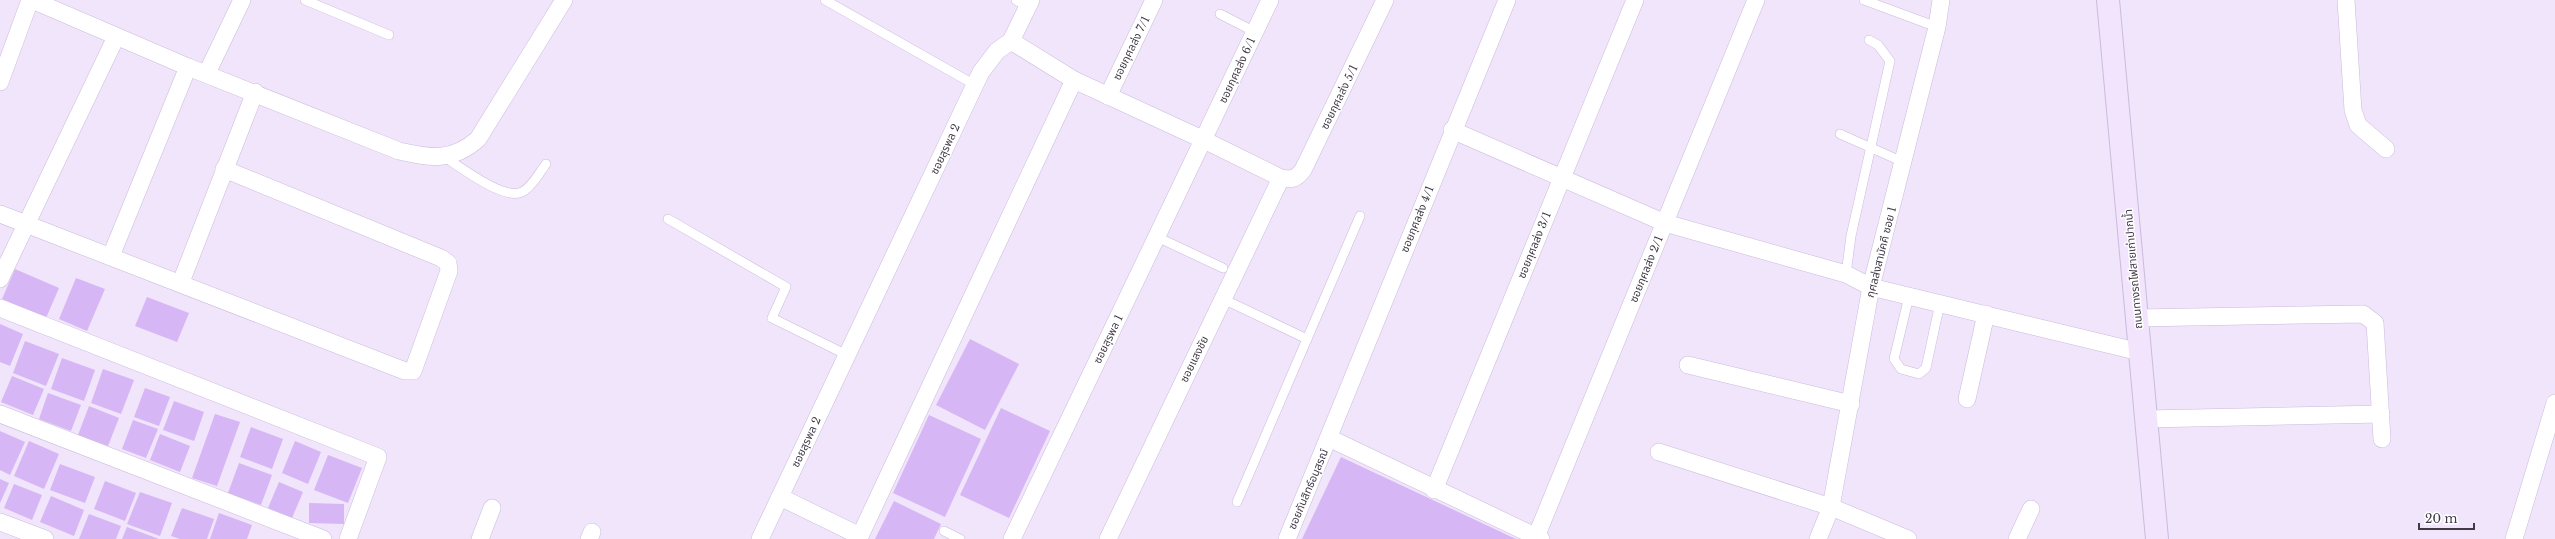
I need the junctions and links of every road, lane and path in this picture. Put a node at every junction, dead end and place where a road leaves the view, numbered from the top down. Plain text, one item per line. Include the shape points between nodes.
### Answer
1 (31, 0) edge
2 (242, 0) edge
3 (305, 0) edge
4 (564, 0) edge
5 (825, 0) edge
6 (1154, 0) edge
7 (1270, 0) edge
8 (1385, 0) edge
9 (1507, 0) edge
10 (1636, 0) edge
11 (1756, 0) edge
12 (1864, 0) edge
13 (1941, 0) edge
14 (2108, 0) edge
15 (2116, 0) edge
16 (2346, 0) edge
17 (1025, 2) edge
18 (60, 6) edge
19 (1220, 14) dead end
20 (1937, 27) junction
21 (1255, 32) junction
22 (389, 35) dead end
23 (116, 37) junction
24 (1869, 40) dead end
25 (1011, 41) junction
26 (188, 67) junction
27 (207, 73) junction
28 (1074, 80) junction
29 (0, 82) edge
30 (976, 84) junction
31 (255, 92) junction
32 (1108, 96) junction
33 (1452, 130) junction
34 (1840, 134) dead end
35 (1204, 140) junction
36 (1871, 148) junction
37 (2386, 149) dead end
38 (442, 156) junction
39 (1903, 162) junction
40 (546, 164) dead end
41 (224, 169) junction
42 (1281, 178) junction
43 (1561, 179) junction
44 (0, 214) edge
45 (1360, 216) dead end
46 (668, 219) dead end
47 (1665, 223) junction
48 (28, 224) junction
49 (1157, 237) junction
50 (111, 256) junction
51 (1223, 268) dead end
52 (1846, 274) junction
53 (0, 279) edge
54 (181, 282) junction
55 (1871, 287) junction
56 (1909, 296) junction
57 (1223, 299) junction
58 (1940, 303) junction
59 (0, 308) edge
60 (1986, 314) junction
61 (2137, 318) junction
62 (1307, 339) junction
63 (2140, 352) junction
64 (847, 355) junction
65 (1688, 365) dead end
66 (1967, 399) dead end
67 (2555, 403) edge
68 (1851, 404) junction
69 (0, 414) edge
70 (2381, 414) junction
71 (2147, 419) junction
72 (1329, 438) junction
73 (2382, 439) dead end
74 (1659, 452) dead end
75 (1434, 490) junction
76 (780, 497) junction
77 (1237, 502) dead end
78 (1831, 507) junction
79 (492, 508) dead end
80 (2031, 509) dead end
81 (0, 522) edge
82 (944, 532) dead end
83 (1537, 538) edge
84 (45, 539) edge
85 (323, 539) edge
86 (348, 539) edge
87 (480, 539) edge
88 (760, 539) edge
89 (960, 539) edge
90 (1012, 539) edge
91 (1108, 539) edge
92 (1287, 539) edge
93 (1818, 539) edge
94 (1908, 539) edge
95 (2017, 539) edge
96 (2157, 539) edge
97 (2514, 539) edge

1 - 18 street
1 - 29 street
2 - 27 street
3 - 22 lane
4 - 38 street via 478,139 467,148
5 - 30 lane
6 - 32 street, ซอยกุศลส่ง 7/1
7 - 21 street, ซอยกุศลส่ง 6/1
8 - 42 street, ซอยกุศลส่ง 5/1 via 1304,170 1290,180
9 - 33 street, ซอยกุศลส่ง 4/1
10 - 43 street, ซอยกุศลส่ง 3/1
11 - 47 street, ซอยกุศลส่ง 2/1
12 - 20 lane
13 - 20 street, กุศลส่งสามัคคี ซอย 1
14 - 15 street
14 - 61 main road, ถนนทางรถไฟสายเก่าปากน้ำ
16 - 37 street via 2353,110 2358,125
17 - 25 street
18 - 23 street
19 - 21 lane
20 - 39 street, กุศลส่งสามัคคี ซอย 1
21 - 35 street, ซอยกุศลส่ง 6/1
23 - 26 street
23 - 48 street
24 - 36 lane via 1878,45 1890,61
25 - 28 street
25 - 30 street, ซอยสุรพล 2 via 988,61
26 - 27 street
26 - 50 street
27 - 31 street
28 - 32 street
28 - 76 street via 860,536
30 - 64 street, ซอยสุรพล 2
31 - 38 street via 399,151 430,158
31 - 41 street
32 - 35 street
33 - 43 street
33 - 72 street, ซอยกุศลส่ง 4/1
34 - 36 lane
35 - 42 street
35 - 49 street, ซอยสุรพล 1
36 - 39 lane
36 - 52 lane via 1851,236
38 - 40 lane via 510,194 517,194 527,188
39 - 55 street, กุศลส่งสามัคคี ซอย 1
41 - 54 street
41 - 54 street via 448,263 449,271 416,365 413,371 405,371
42 - 57 street, ซอยแสงชัย
43 - 47 street
43 - 75 street, ซอยกุศลส่ง 3/1
44 - 48 street
45 - 62 lane
46 - 64 lane via 786,287 772,318
47 - 52 street
47 - 83 street, ซอยกุศลส่ง 2/1
48 - 50 street
48 - 53 street
49 - 51 lane
49 - 90 street, ซอยสุรพล 1
50 - 54 street
52 - 55 street
55 - 56 street
55 - 68 street, กุศลส่งสามัคคี ซอย 1
56 - 58 street
56 - 58 lane via 1894,359 1901,369 1919,374 1926,368
57 - 62 lane
57 - 91 street, ซอยแสงชัย
58 - 60 street
59 - 86 street via 378,456
60 - 63 street
60 - 66 street
61 - 63 main road, ถนนทางรถไฟสายเก่าปากน้ำ
61 - 70 street via 2364,314 2375,323
62 - 77 lane
63 - 71 main road, ถนนทางรถไฟสายเก่าปากน้ำ
64 - 76 street, ซอยสุรพล 2
65 - 68 street
67 - 97 street
68 - 78 street, กุศลส่งสามัคคี ซอย 1
69 - 85 street
70 - 71 street
70 - 73 street
71 - 96 main road, ถนนทางรถไฟสายเก่าปากน้ำ
72 - 75 street
72 - 92 street, ซอยกันสิทธ์อนุสรณ์
74 - 78 street
75 - 83 street
76 - 88 street, ซอยสุรพล 2
78 - 93 street, กุศลส่งสามัคคี ซอย 1
78 - 94 street
79 - 87 street
80 - 95 street
81 - 84 street
82 - 89 lane

